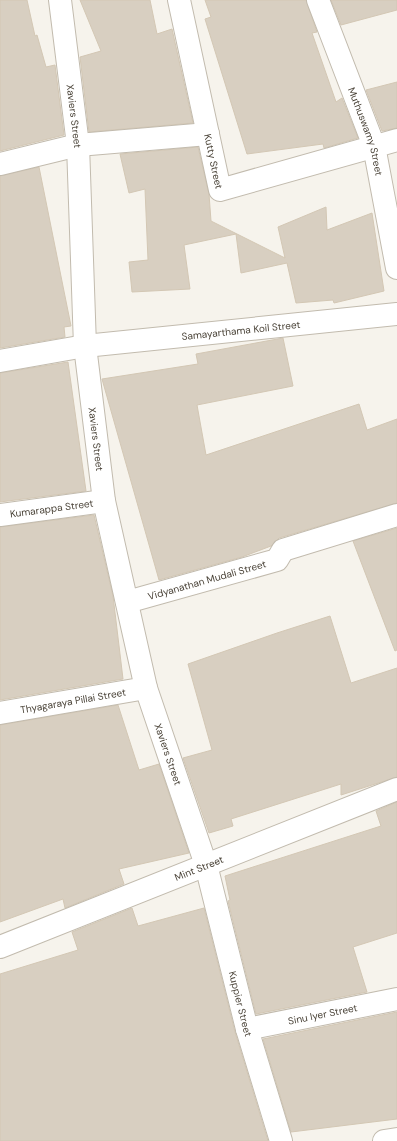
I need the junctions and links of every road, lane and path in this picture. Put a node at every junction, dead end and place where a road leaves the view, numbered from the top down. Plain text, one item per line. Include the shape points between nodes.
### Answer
1 (60, 0) edge
2 (179, 0) edge
3 (318, 0) edge
4 (208, 134) junction
5 (397, 140) edge
6 (78, 145) junction
7 (374, 146) junction
8 (0, 164) edge
9 (397, 268) edge
10 (397, 314) edge
11 (85, 346) junction
12 (0, 360) edge
13 (104, 501) junction
14 (0, 515) edge
15 (397, 515) edge
16 (127, 602) junction
17 (146, 688) junction
18 (0, 713) edge
19 (397, 789) edge
20 (206, 865) junction
21 (0, 947) edge
22 (397, 999) edge
23 (247, 1029) junction
24 (397, 1139) edge
25 (281, 1141) edge
26 (384, 1141) edge

1 - 6 street, Xaviers Street
2 - 4 street, Kutty Street
3 - 7 street, Muthuswamy Street
4 - 6 street
4 - 7 street, Kutty Street via 220,190
5 - 7 street, Kutty Street
6 - 8 street
6 - 11 street, Xaviers Street
7 - 9 street, Muthuswamy Street
10 - 11 street, Samayarthama Koil Street
11 - 12 street, Samayarthama Koil Street
11 - 13 street, Xaviers Street
13 - 14 street, Kumarappa Street
13 - 16 street, Xaviers Street
15 - 16 street, Vidyanathan Mudali Street via 283,550 277,560
16 - 17 street, Xaviers Street
17 - 18 street, Thyagaraya Pillai Street
17 - 20 street, Xaviers Street
19 - 20 street, Mint Street
20 - 21 street, Mint Street
20 - 23 street, Kuppier Street
22 - 23 street, Sinu Iyer Street
23 - 25 street, Kuppier Street
24 - 26 street

